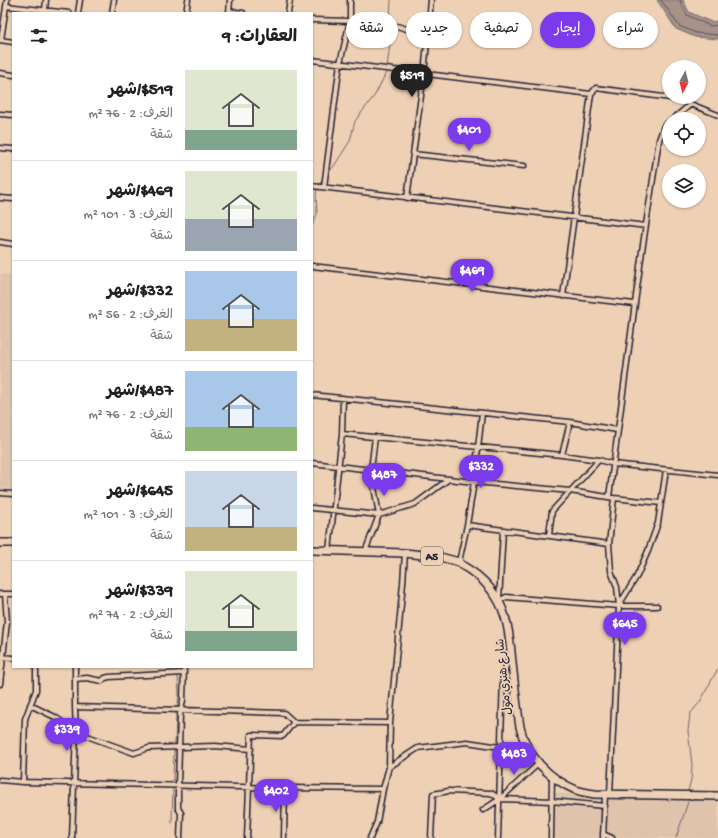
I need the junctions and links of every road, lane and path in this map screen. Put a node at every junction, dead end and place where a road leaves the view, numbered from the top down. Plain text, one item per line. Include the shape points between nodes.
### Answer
1 (7, 0) edge
2 (46, 0) edge
3 (80, 0) edge
4 (114, 0) edge
5 (188, 0) edge
6 (230, 0) edge
7 (290, 0) edge
8 (350, 0) edge
9 (430, 0) edge
10 (6, 6) junction
11 (45, 10) junction
12 (61, 12) edge
13 (78, 12) edge
14 (112, 12) edge
15 (186, 12) edge
16 (229, 12) edge
17 (288, 12) edge
18 (350, 12) edge
19 (429, 12) edge
20 (313, 20) edge
21 (346, 21) edge
22 (346, 38) edge
23 (1, 40) edge
24 (12, 42) edge
25 (426, 48) edge
26 (313, 60) edge
27 (340, 64) junction
28 (0, 73) edge
29 (12, 74) edge
30 (424, 74) junction
31 (591, 94) junction
32 (662, 97) edge
33 (691, 104) joint
34 (681, 112) edge
35 (0, 114) edge
36 (12, 115) edge
37 (718, 115) edge
38 (662, 132) edge
39 (0, 148) edge
40 (12, 149) edge
41 (413, 154) junction
42 (524, 166) dead end
43 (313, 186) edge
44 (324, 187) junction
45 (0, 198) edge
46 (407, 198) junction
47 (12, 199) edge
48 (574, 218) junction
49 (646, 226) junction
50 (0, 242) edge
51 (12, 244) edge
52 (313, 266) edge
53 (563, 296) junction
54 (634, 304) junction
55 (313, 395) edge
56 (343, 398) junction
57 (482, 413) junction
58 (570, 422) junction
59 (617, 430) junction
60 (342, 434) junction
61 (375, 437) junction
62 (478, 448) junction
63 (562, 455) junction
64 (599, 460) junction
65 (313, 462) edge
66 (613, 464) junction
67 (338, 466) junction
68 (372, 470) junction
69 (666, 470) junction
70 (718, 475) edge
71 (450, 479) junction
72 (474, 482) junction
73 (570, 491) junction
74 (0, 493) edge
75 (12, 494) edge
76 (609, 497) junction
77 (614, 498) junction
78 (661, 502) junction
79 (313, 508) edge
80 (334, 511) junction
81 (379, 515) junction
82 (467, 525) junction
83 (502, 531) junction
84 (549, 535) junction
85 (0, 543) edge
86 (12, 544) edge
87 (609, 544) junction
88 (313, 550) edge
89 (329, 551) junction
90 (364, 552) junction
91 (404, 553) junction
92 (459, 562) junction
93 (2, 594) edge
94 (499, 601) junction
95 (619, 606) junction
96 (657, 606) dead end
97 (511, 649) junction
98 (2, 658) edge
99 (36, 668) edge
100 (75, 668) edge
101 (184, 668) edge
102 (184, 673) junction
103 (75, 679) junction
104 (0, 684) edge
105 (30, 705) junction
106 (75, 707) junction
107 (181, 710) junction
108 (294, 722) junction
109 (390, 722) junction
110 (76, 732) junction
111 (500, 746) junction
112 (179, 748) junction
113 (251, 749) junction
114 (530, 752) junction
115 (538, 764) junction
116 (388, 767) junction
117 (552, 775) junction
118 (0, 780) edge
119 (23, 782) junction
120 (74, 783) junction
121 (178, 785) junction
122 (249, 787) junction
123 (285, 788) junction
124 (382, 789) junction
125 (608, 794) junction
126 (718, 796) edge
127 (500, 799) junction
128 (551, 801) junction
129 (605, 806) junction
130 (483, 810) dead end
131 (603, 836) edge
132 (72, 838) edge
133 (180, 838) edge
134 (247, 838) edge
135 (284, 838) edge
136 (370, 838) edge
137 (431, 838) edge
138 (498, 838) edge
139 (551, 838) edge
140 (612, 838) edge

1 - 10 street
2 - 11 street
3 - 13 street
4 - 14 street
5 - 15 street
6 - 16 street
7 - 17 street
8 - 18 street
9 - 19 street
10 - 11 street
10 - 23 street
11 - 12 street
20 - 21 street
22 - 27 street
23 - 24 street
25 - 30 street
26 - 27 street
27 - 30 street
27 - 44 street
28 - 29 street
30 - 31 street
30 - 41 street
31 - 32 street via 596,88
31 - 48 street
33 - 34 street
33 - 37 street
35 - 36 street
38 - 49 street
39 - 40 street
41 - 42 street
41 - 46 street
43 - 44 street
44 - 46 street
45 - 47 street
46 - 48 street
48 - 49 street
48 - 53 street
49 - 54 street
50 - 51 street
52 - 53 street
53 - 54 street
54 - 59 street
55 - 56 street
56 - 57 street
56 - 60 street
57 - 58 street
57 - 62 street
58 - 59 street
58 - 63 street
59 - 66 street
60 - 61 street
60 - 67 street
61 - 62 street
61 - 68 street
62 - 63 street
62 - 72 street
63 - 64 street
64 - 66 street
64 - 73 street
65 - 67 street
66 - 69 street
66 - 76 street
67 - 68 street
67 - 80 street
68 - 71 street
68 - 81 street
69 - 70 street
69 - 78 street
71 - 72 street
71 - 81 street via 414,504
72 - 73 street
72 - 82 street
73 - 76 street
73 - 84 street via 552,511
74 - 75 street
76 - 77 street
77 - 78 street
77 - 87 street
78 - 95 street via 658,523 648,551
79 - 80 street
80 - 81 street
80 - 89 street
81 - 90 street
82 - 83 street
82 - 92 street
83 - 84 street
83 - 94 street
84 - 87 street
85 - 86 highway
87 - 95 street via 611,571 617,587
88 - 89 highway, شارع هنري مول / A5
89 - 90 highway, شارع هنري مول / A5
90 - 91 highway, شارع هنري مول / A5
91 - 92 highway, شارع هنري مول / A5
91 - 109 street
92 - 94 highway, شارع هنري مول / A5 via 484,582
93 - 98 street via 7,622
94 - 95 street via 506,597
94 - 97 highway, شارع هنري مول / A5 via 504,612
95 - 96 street
95 - 125 street
97 - 111 street via 503,676
97 - 114 highway, شارع هنري مول / A5 via 520,727
98 - 104 street
99 - 105 street via 36,690
100 - 103 street
101 - 102 street
102 - 103 street via 109,677 102,681
102 - 107 street
103 - 106 street
105 - 110 street via 55,717
105 - 119 street via 25,719
106 - 107 street
106 - 110 street
107 - 108 street via 284,713
107 - 112 street
108 - 109 street
108 - 113 street via 283,736 251,735
109 - 116 street
110 - 112 street via 134,753 149,748
110 - 120 street
111 - 114 street
111 - 116 street via 467,742 418,748
111 - 127 street
112 - 113 street via 215,746
112 - 121 street
113 - 122 street
114 - 115 highway, شارع هنري مول / A5
115 - 117 highway, شارع هنري مول / A5
115 - 127 street
116 - 124 street
117 - 125 highway, شارع هنري مول / A5 via 578,791
117 - 128 street
118 - 119 street
119 - 120 street
120 - 121 street
120 - 132 street
121 - 122 street
121 - 133 street via 178,808 182,813
122 - 123 street
122 - 134 street
123 - 124 street
123 - 135 street
124 - 136 street via 377,822
125 - 126 highway, شارع هنري مول / A5
125 - 129 street
127 - 128 street
127 - 130 street
127 - 137 street via 491,793 449,791 433,794
127 - 138 street
128 - 129 street
128 - 139 street
129 - 131 street
131 - 140 street

